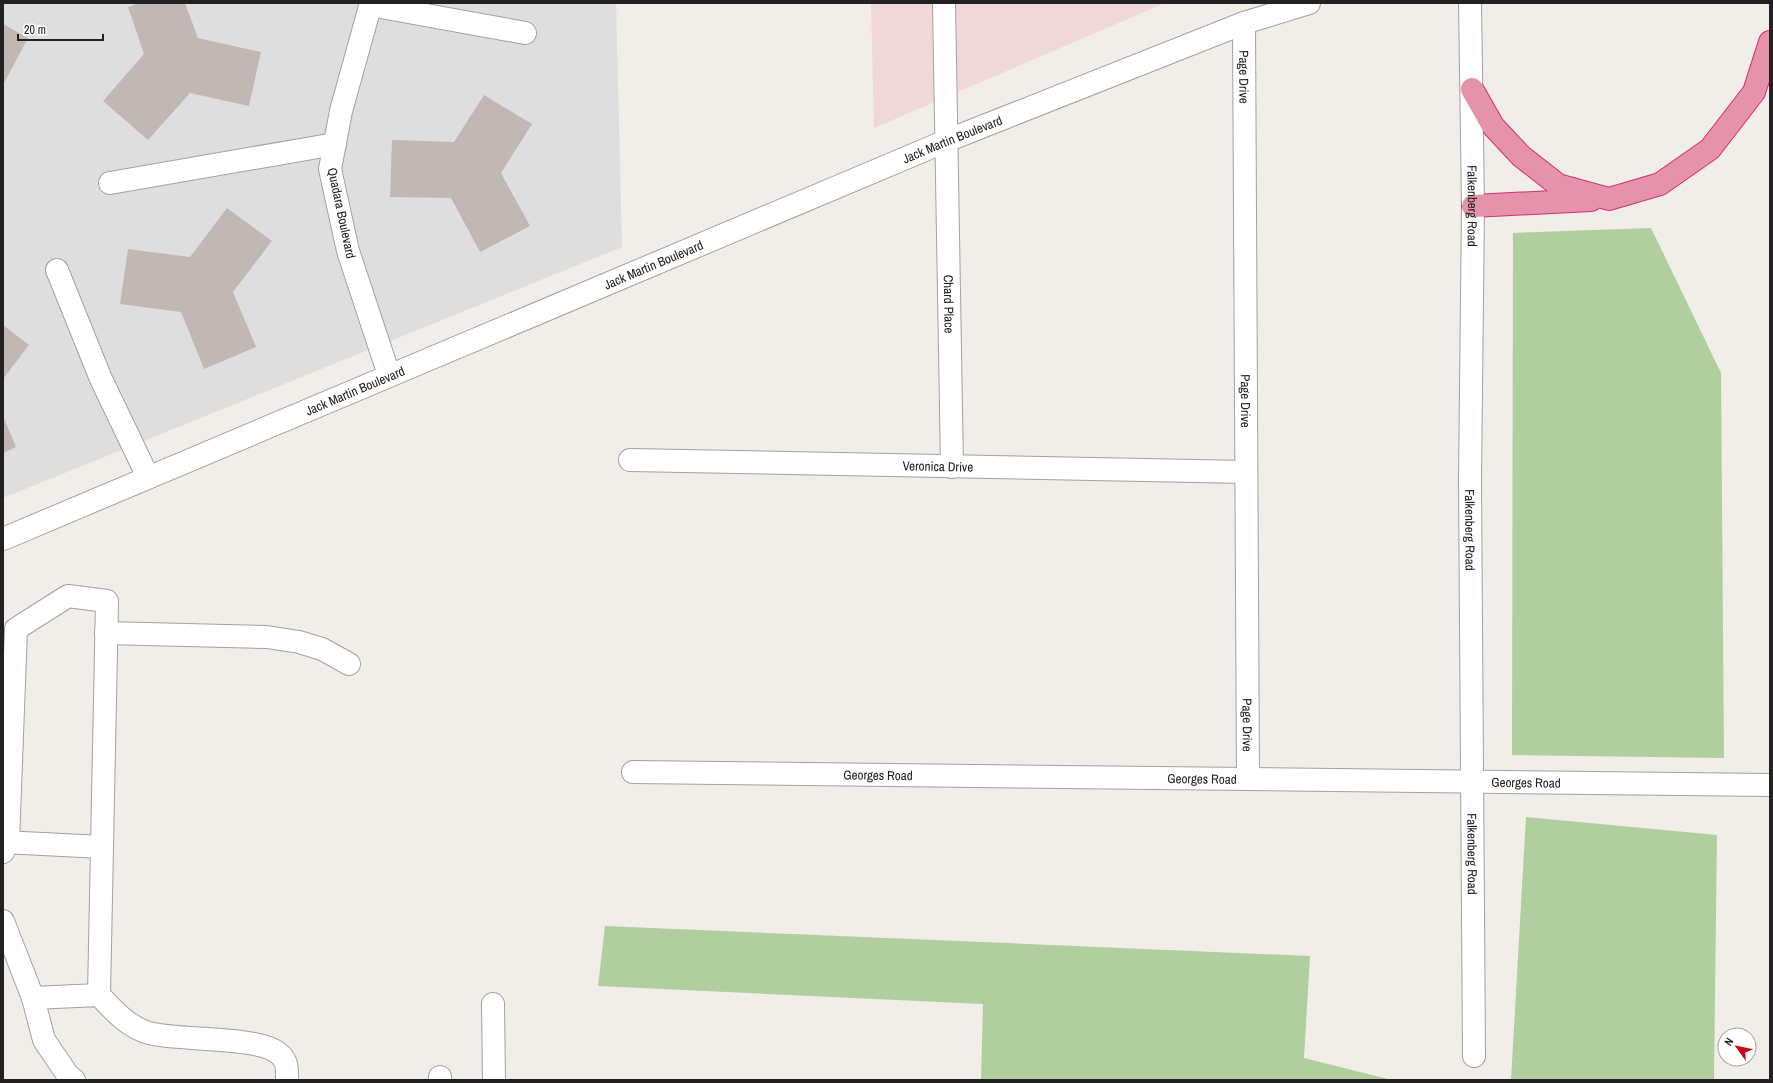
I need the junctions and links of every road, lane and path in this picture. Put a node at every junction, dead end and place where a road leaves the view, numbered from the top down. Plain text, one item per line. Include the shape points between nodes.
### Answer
1 (944, 3) edge
2 (1309, 3) edge
3 (1470, 3) edge
4 (371, 4) edge
5 (1244, 23) junction
6 (525, 33) dead end
7 (1770, 42) edge
8 (1472, 89) junction
9 (946, 141) junction
10 (335, 144) junction
11 (110, 183) dead end
12 (1609, 199) junction
13 (1472, 206) junction
14 (57, 270) dead end
15 (389, 374) junction
16 (630, 460) dead end
17 (952, 467) junction
18 (1246, 472) junction
19 (148, 477) junction
20 (3, 539) edge
21 (106, 634) junction
22 (349, 664) dead end
23 (634, 772) dead end
24 (1248, 779) junction
25 (1472, 782) junction
26 (1770, 785) edge
27 (6, 801) edge
28 (5, 845) edge
29 (102, 847) junction
30 (3, 921) edge
31 (99, 995) junction
32 (33, 998) junction
33 (493, 1004) dead end
34 (1474, 1056) dead end
35 (74, 1080) edge
36 (287, 1080) edge
37 (494, 1080) edge

1 - 9 street, Chard Place
2 - 5 street, Jack Martin Boulevard
3 - 8 street, Falkenberg Road
4 - 6 street
4 - 10 street, Quadara Boulevard via 341,111
5 - 9 street, Jack Martin Boulevard
5 - 18 street, Page Drive
7 - 12 highway via 1754,92 1710,149 1660,184
8 - 12 highway via 1493,126 1521,156 1558,185
8 - 13 street, Falkenberg Road
9 - 15 street, Jack Martin Boulevard
9 - 17 street, Chard Place
10 - 11 street
10 - 15 street, Quadara Boulevard via 330,169 348,252
12 - 13 highway
13 - 25 street, Falkenberg Road
14 - 19 street via 101,379
15 - 19 street, Jack Martin Boulevard
16 - 17 street, Veronica Drive
17 - 18 street, Veronica Drive
18 - 24 street, Page Drive
19 - 20 street, Jack Martin Boulevard
21 - 22 street via 267,637 322,649
21 - 27 street via 106,601 68,596 16,629
21 - 29 street
23 - 24 street, Georges Road
24 - 25 street, Georges Road
25 - 26 street, Georges Road
25 - 34 street, Falkenberg Road
27 - 28 street
28 - 29 street
29 - 31 street
30 - 32 street
31 - 32 street
31 - 36 street via 120,1018 149,1033 260,1045 278,1052 288,1065
32 - 35 street via 44,1040
33 - 37 street

